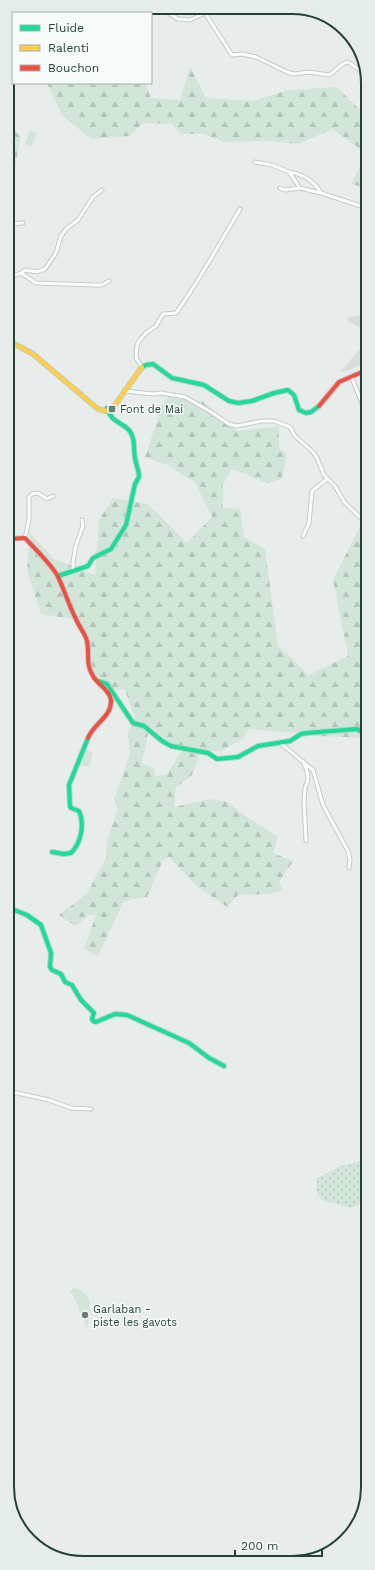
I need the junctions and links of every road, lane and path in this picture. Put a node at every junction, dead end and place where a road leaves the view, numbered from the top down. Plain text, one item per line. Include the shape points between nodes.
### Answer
1 (170, 14) edge
2 (201, 14) edge
3 (206, 14) edge
4 (360, 70) edge
5 (255, 162) dead end
6 (288, 172) junction
7 (280, 188) dead end
8 (300, 188) junction
9 (102, 190) dead end
10 (321, 193) junction
11 (361, 206) edge
12 (240, 209) dead end
13 (23, 223) dead end
14 (14, 224) edge
15 (21, 273) junction
16 (14, 276) edge
17 (109, 282) dead end
18 (14, 344) edge
19 (142, 367) junction
20 (361, 372) edge
21 (351, 376) junction
22 (125, 391) junction
23 (361, 401) edge
24 (107, 410) junction
25 (327, 479) junction
26 (53, 496) dead end
27 (361, 518) edge
28 (82, 520) dead end
29 (303, 536) dead end
30 (25, 538) junction
31 (14, 539) edge
32 (73, 572) junction
33 (58, 576) junction
34 (98, 680) junction
35 (361, 732) edge
36 (279, 742) junction
37 (303, 762) junction
38 (306, 841) dead end
39 (52, 852) dead end
40 (348, 868) dead end
41 (14, 909) edge
42 (224, 1066) dead end
43 (14, 1093) edge
44 (91, 1109) dead end

1 - 2 street via 178,19 190,20
3 - 4 street via 232,55 256,57 294,74 309,72 329,75 342,63 348,62
5 - 6 street
6 - 8 street
6 - 10 street via 304,176
7 - 8 street
8 - 10 street
9 - 15 street via 93,198 78,220 66,229 56,253 45,269 37,272 25,270
10 - 11 street
12 - 19 street via 176,313 163,314 156,326 139,341 136,358
13 - 14 street
15 - 16 street
15 - 17 street via 36,283 95,285
18 - 24 street via 33,354 93,404
19 - 21 street via 154,364 168,376 208,386 236,404 288,390 294,396 299,410 306,413 313,411 336,385
19 - 22 street
20 - 21 street
21 - 23 street
22 - 24 street
22 - 25 street via 185,397 236,426 262,421 282,423 290,427 295,436 313,452
24 - 32 street via 115,422 129,430 134,440 139,477 135,484 126,525 120,537 108,551 93,558 88,566
25 - 27 street via 335,486 345,503
25 - 29 street via 312,491 309,523
26 - 30 street via 47,499 38,493 32,494
28 - 32 street via 83,526 76,545
30 - 31 street
30 - 33 street
32 - 33 street
33 - 34 street via 64,595 87,640 87,661 93,677
34 - 36 street via 107,684 133,723 144,726 162,741 178,749 208,753 217,759 238,757 249,749
34 - 39 street via 111,698 111,703 105,717 90,733 69,785 70,806 79,811 82,829 72,853
35 - 36 street via 357,729 332,730 301,734 290,741
36 - 37 street
37 - 38 street via 308,780 304,801
37 - 40 street via 313,770 323,805 348,850
41 - 42 street via 28,915 40,925 51,953 50,967 61,974 65,982 72,985 81,1000 94,1012 93,1021 120,1012 189,1043 214,1062
43 - 44 street via 49,1100 71,1108

